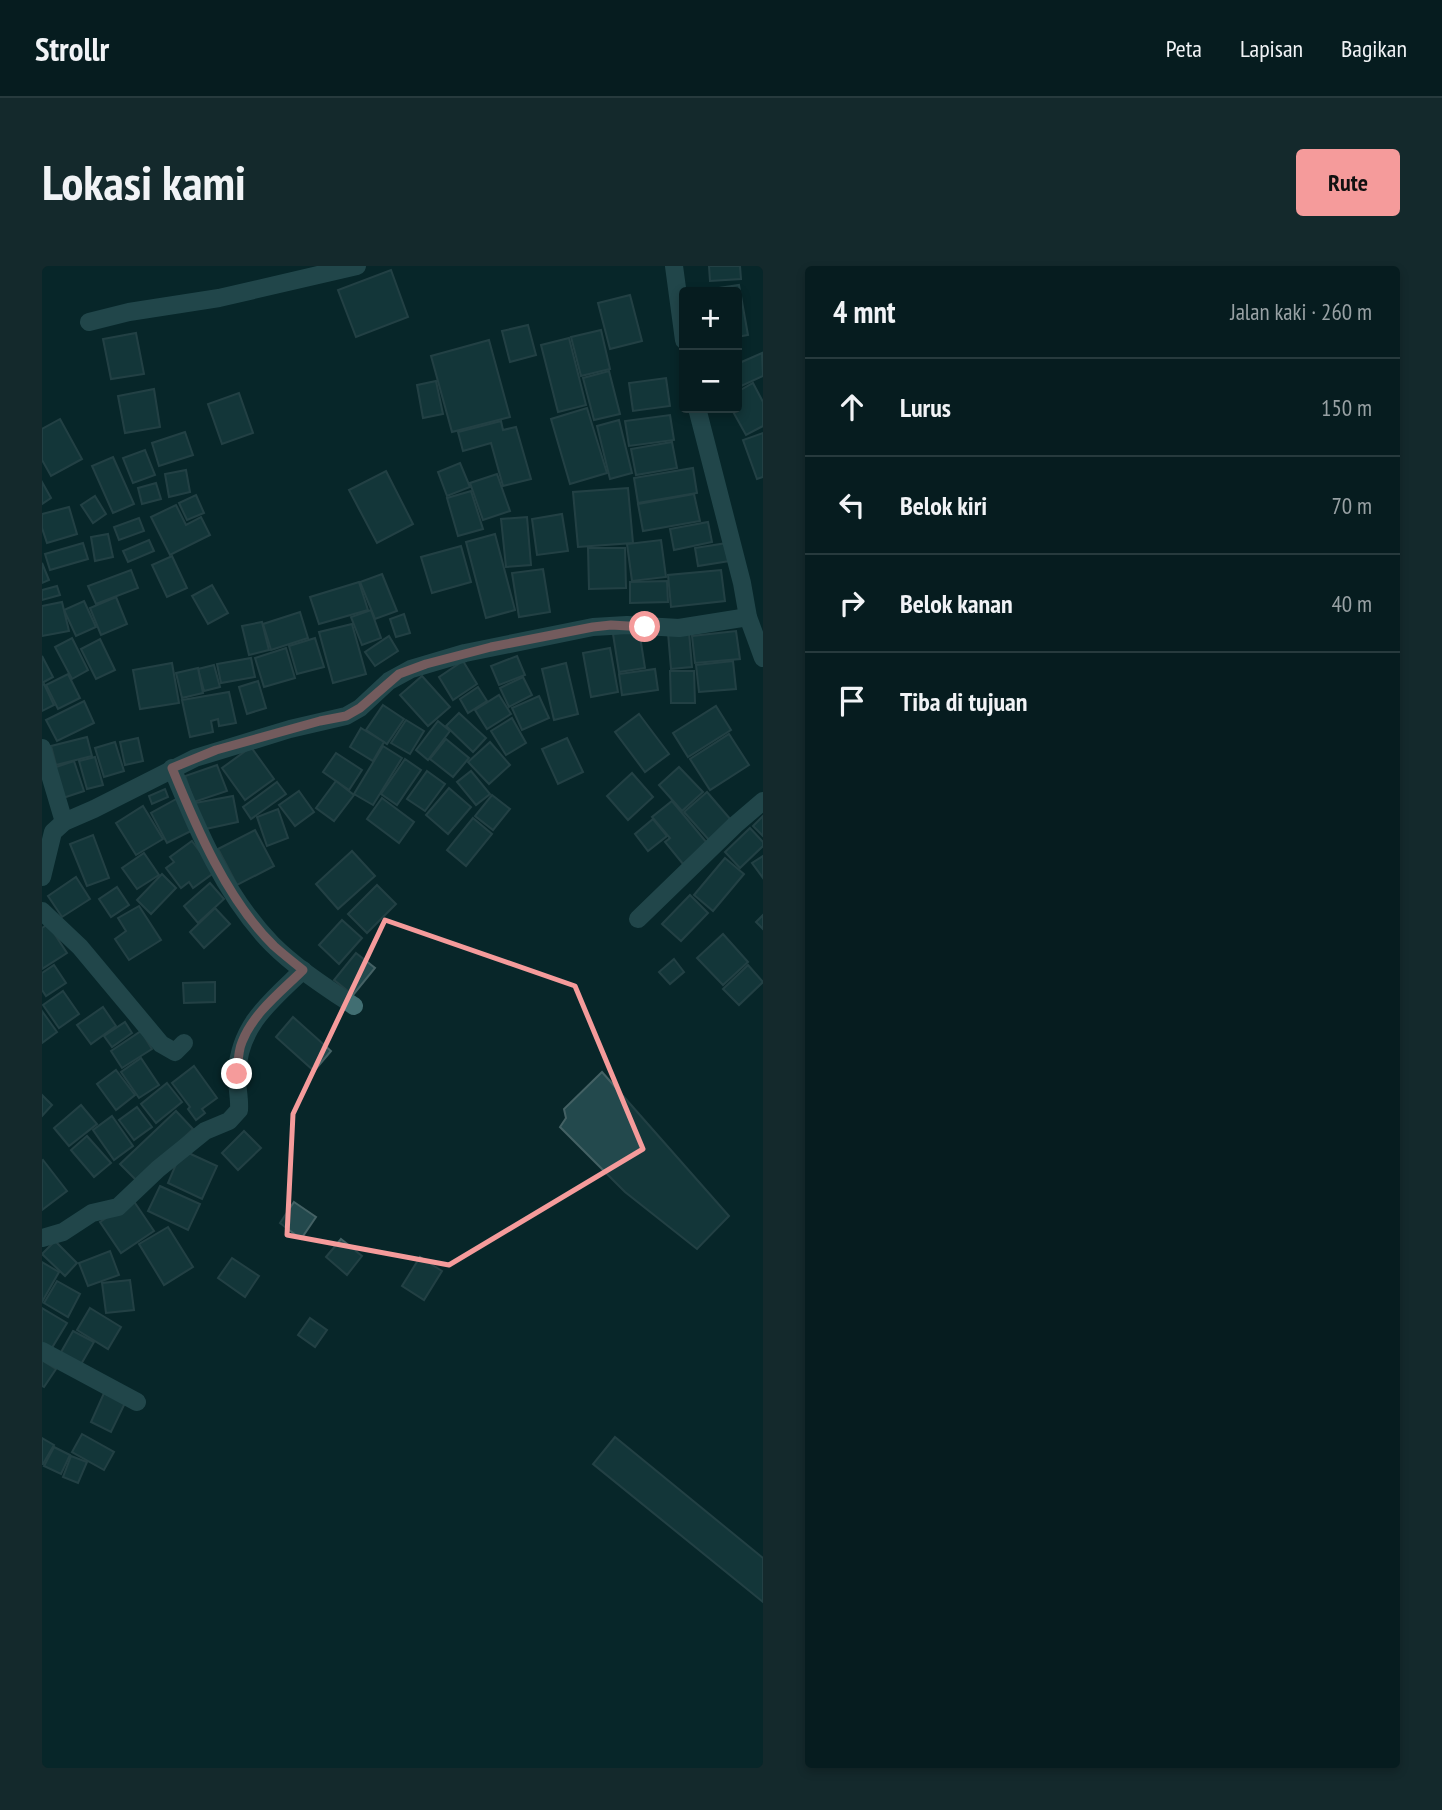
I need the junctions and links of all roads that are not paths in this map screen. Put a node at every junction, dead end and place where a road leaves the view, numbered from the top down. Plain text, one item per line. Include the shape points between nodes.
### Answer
1 (357, 266) edge
2 (674, 266) edge
3 (679, 303) edge
4 (89, 322) dead end
5 (698, 413) edge
6 (748, 617) junction
7 (763, 658) edge
8 (42, 748) edge
9 (172, 768) junction
10 (763, 801) edge
11 (64, 822) junction
12 (42, 877) edge
13 (42, 911) edge
14 (638, 919) dead end
15 (303, 970) junction
16 (354, 1006) dead end
17 (184, 1043) dead end
18 (42, 1238) edge
19 (42, 1351) edge
20 (137, 1402) dead end

1 - 4 street
2 - 3 street
5 - 6 street
6 - 7 street
6 - 9 street via 679,628 593,627 455,656 399,674 346,716 216,750
8 - 11 street
9 - 11 street
9 - 15 street via 204,844 235,896 267,938
10 - 14 street
11 - 12 street via 53,832
13 - 17 street via 80,947 161,1044 175,1052
15 - 16 street
15 - 18 street via 264,1008 241,1042 239,1110 229,1121 205,1131 118,1207 92,1213 63,1232
19 - 20 street

